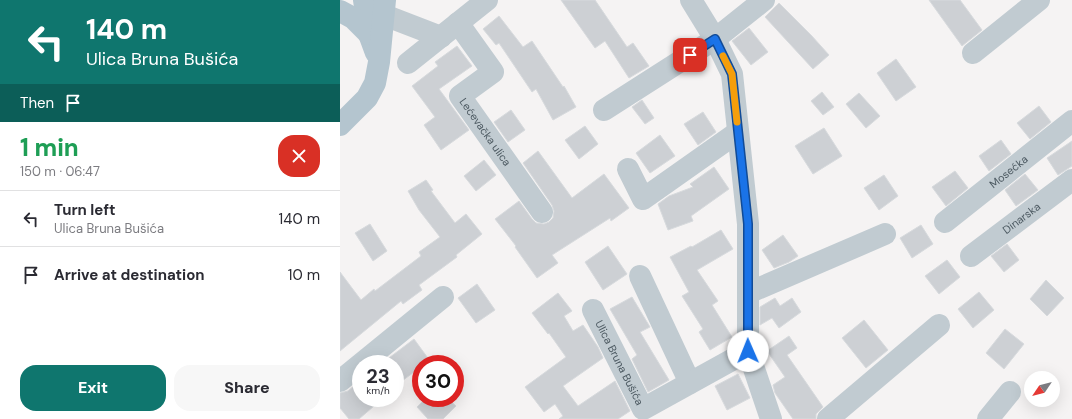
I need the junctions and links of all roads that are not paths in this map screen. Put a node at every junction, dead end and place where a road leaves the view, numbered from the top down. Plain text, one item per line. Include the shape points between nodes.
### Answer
1 (364, 0) edge
2 (487, 0) edge
3 (691, 0) edge
4 (764, 0) edge
5 (1039, 0) edge
6 (384, 8) edge
7 (340, 11) edge
8 (458, 23) junction
9 (369, 34) junction
10 (440, 37) junction
11 (715, 39) junction
12 (973, 53) dead end
13 (380, 62) junction
14 (408, 63) dead end
15 (604, 110) dead end
16 (1072, 122) edge
17 (340, 126) edge
18 (738, 132) junction
19 (628, 169) dead end
20 (1072, 180) edge
21 (542, 212) dead end
22 (945, 222) dead end
23 (885, 234) dead end
24 (971, 256) dead end
25 (640, 276) dead end
26 (748, 293) junction
27 (443, 297) dead end
28 (593, 310) dead end
29 (939, 325) dead end
30 (748, 351) junction
31 (340, 381) edge
32 (690, 383) junction
33 (1010, 392) dead end
34 (771, 419) edge
35 (828, 419) edge
36 (988, 419) edge

1 - 9 main road
2 - 8 street
3 - 11 street
4 - 11 street
5 - 12 street
6 - 10 street
6 - 13 main road
7 - 9 main road via 353,18
8 - 10 street
8 - 21 street, Lećevačka ulica via 493,72 460,96
9 - 13 main road
10 - 14 street
11 - 15 street
11 - 18 street via 732,74
13 - 17 main road via 375,83 367,98
16 - 22 street, Mosećka
18 - 19 street via 643,199
18 - 26 street via 748,224
20 - 24 street, Dinarska
23 - 26 street
25 - 32 street
26 - 30 street
27 - 31 street
28 - 32 street, Ulica Bruna Bušića via 643,409
29 - 35 street
30 - 32 street, Ulica Bruna Bušića
30 - 34 street
33 - 36 street

